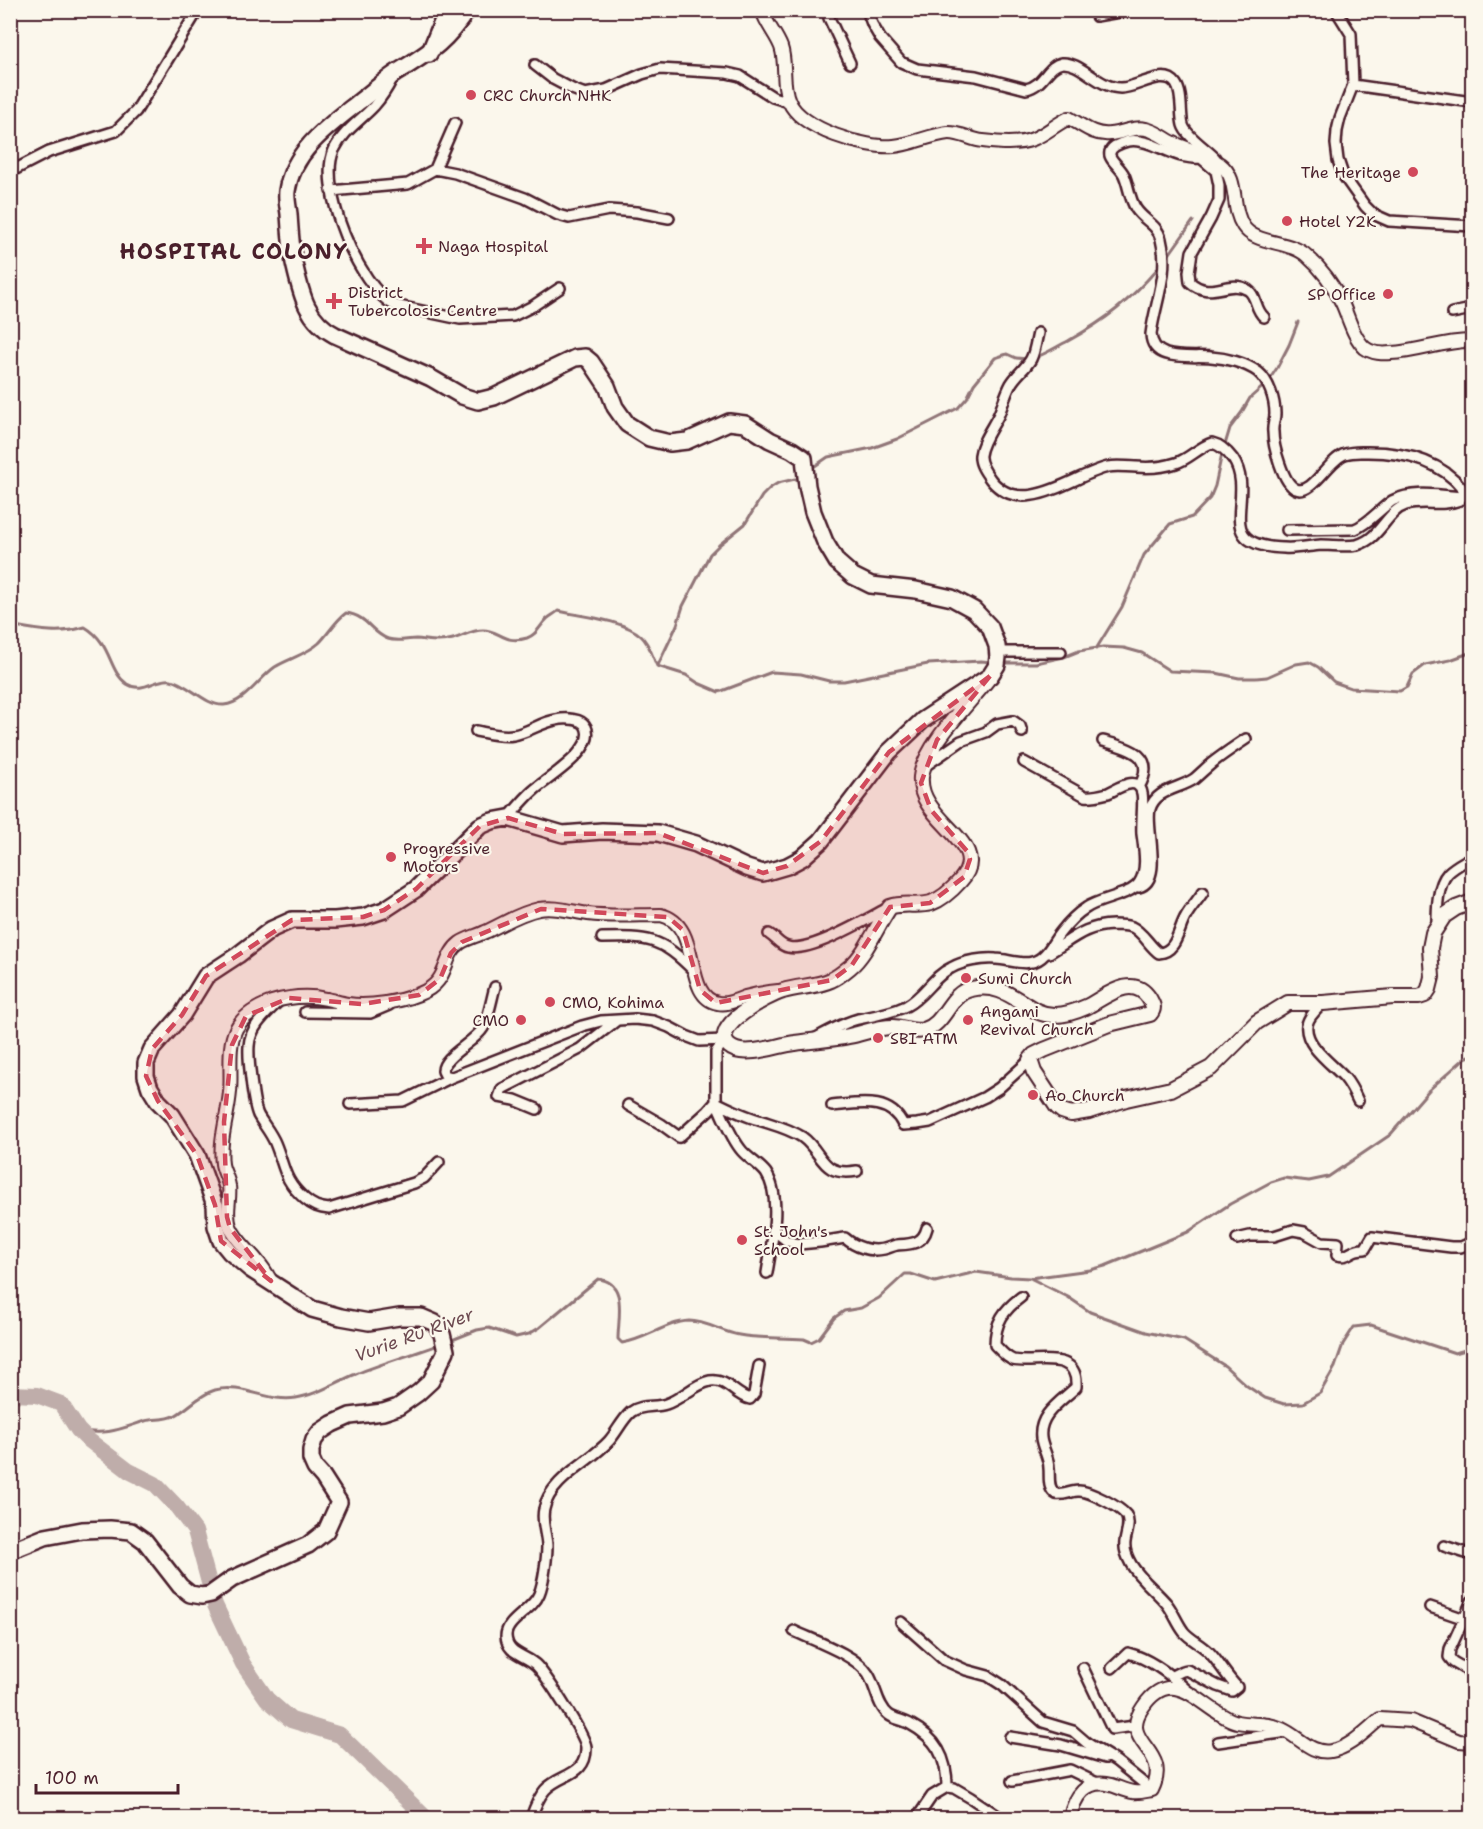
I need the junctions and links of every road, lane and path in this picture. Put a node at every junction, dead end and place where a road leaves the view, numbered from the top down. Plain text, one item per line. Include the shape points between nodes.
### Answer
1 (198, 10) edge
2 (447, 10) edge
3 (467, 10) edge
4 (762, 10) edge
5 (829, 10) edge
6 (867, 10) edge
7 (1131, 10) edge
8 (1336, 10) edge
9 (1093, 12) edge
10 (429, 54) junction
11 (850, 63) dead end
12 (535, 65) dead end
13 (394, 74) junction
14 (1353, 85) junction
15 (789, 102) junction
16 (1473, 102) edge
17 (455, 123) dead end
18 (1204, 158) junction
19 (1220, 164) junction
20 (435, 169) junction
21 (10, 172) edge
22 (331, 191) junction
23 (669, 218) dead end
24 (1473, 226) edge
25 (560, 288) dead end
26 (1473, 309) edge
27 (1452, 313) dead end
28 (1264, 317) dead end
29 (1038, 333) dead end
30 (1473, 341) edge
31 (1462, 497) junction
32 (1287, 530) dead end
33 (997, 652) junction
34 (1060, 652) dead end
35 (990, 676) junction
36 (476, 731) dead end
37 (1022, 732) dead end
38 (1246, 739) dead end
39 (1103, 741) dead end
40 (1024, 762) dead end
41 (923, 768) junction
42 (1139, 787) junction
43 (508, 818) junction
44 (1473, 857) edge
45 (1134, 889) junction
46 (1203, 892) dead end
47 (1473, 902) edge
48 (890, 907) junction
49 (1437, 927) junction
50 (770, 934) dead end
51 (602, 938) dead end
52 (1039, 958) junction
53 (696, 973) junction
54 (495, 987) dead end
55 (782, 991) junction
56 (279, 1000) junction
57 (403, 1000) junction
58 (1323, 1003) junction
59 (305, 1012) dead end
60 (616, 1021) junction
61 (725, 1040) junction
62 (809, 1042) junction
63 (1030, 1060) junction
64 (452, 1077) junction
65 (1358, 1101) dead end
66 (716, 1102) junction
67 (350, 1104) dead end
68 (628, 1105) dead end
69 (832, 1106) dead end
70 (537, 1109) dead end
71 (439, 1162) dead end
72 (857, 1171) dead end
73 (927, 1228) dead end
74 (773, 1230) junction
75 (1237, 1239) dead end
76 (1473, 1242) edge
77 (767, 1273) dead end
78 (271, 1281) junction
79 (1021, 1297) dead end
80 (759, 1366) dead end
81 (1444, 1546) dead end
82 (10, 1551) edge
83 (1473, 1555) edge
84 (1473, 1601) edge
85 (1430, 1607) dead end
86 (1465, 1619) junction
87 (901, 1622) dead end
88 (794, 1631) dead end
89 (1083, 1668) dead end
90 (1112, 1668) dead end
91 (1473, 1673) edge
92 (1172, 1676) junction
93 (1192, 1694) junction
94 (1135, 1726) junction
95 (1288, 1732) junction
96 (1010, 1737) dead end
97 (1218, 1742) dead end
98 (1473, 1742) edge
99 (1116, 1761) junction
100 (1012, 1781) dead end
101 (1097, 1783) junction
102 (947, 1787) junction
103 (1152, 1790) junction
104 (531, 1818) edge
105 (917, 1818) edge
106 (1001, 1818) edge
107 (1070, 1818) edge

1 - 21 street via 136,111 116,131 49,152
2 - 10 main road
3 - 10 main road
4 - 15 street via 782,49
5 - 11 street
6 - 19 street via 880,38 901,62 917,69 976,76 1026,89 1040,83 1053,67 1067,63 1109,87 1130,88 1156,77 1175,82 1184,128
7 - 9 street
8 - 14 street via 1351,34
10 - 13 main road
12 - 15 street via 553,79 585,94 660,69 740,76 773,97
13 - 22 street via 374,106 341,137 330,166
13 - 33 main road via 321,132 299,159 286,192 292,253 306,306 324,330 478,400 494,397 575,358 585,357 607,386 615,408 627,424 649,438 670,443 687,441 729,422 745,424 804,458 813,512 837,562 871,585 952,598 974,610 990,627
14 - 16 street
14 - 24 street via 1336,131 1336,144 1343,175 1365,206 1389,221
15 - 18 street via 814,126 840,138 871,145 892,146 952,133 981,141 1019,143 1032,140 1069,118 1088,130 1109,135 1146,129 1200,152
17 - 20 street
18 - 19 street
18 - 28 street via 1216,171 1219,200 1192,252 1190,282 1201,290 1234,287 1249,291
18 - 31 street via 1190,159 1141,141 1119,144 1109,154 1125,176 1141,217 1158,230 1162,241 1164,269 1151,334 1154,348 1166,355 1213,357 1239,363 1262,375 1274,403 1274,440 1282,470 1296,490 1310,486 1340,456 1375,452 1407,454 1434,466 1458,482 1463,489
19 - 30 street via 1232,181 1242,226 1250,234 1307,255 1329,281 1365,348 1392,353
20 - 22 street via 408,183
20 - 23 street via 525,198 569,218 609,210
22 - 25 street via 356,259 385,301 394,305 460,319 513,316
26 - 27 street
29 - 31 street via 1031,359 1010,385 980,456 987,476 996,487 1009,493 1038,495 1118,465 1134,468 1178,463 1212,443 1221,446 1238,466 1238,523 1243,534 1263,547 1286,549 1362,543 1403,505 1452,503
31 - 32 street via 1425,494 1398,499 1354,529
33 - 34 street
33 - 35 main road via 997,664
35 - 41 main road via 937,740
35 - 43 main road via 917,725 889,752 821,841 802,858 771,872 747,868 696,844 658,833 563,834
36 - 43 street via 510,736 557,719 578,720 587,729 587,737 572,761 537,787
37 - 41 street via 1013,721 997,724 953,745
38 - 45 street via 1192,780 1153,801 1149,820 1152,870 1143,886
39 - 42 street via 1133,750 1140,757 1145,771
40 - 42 street via 1085,796 1093,797 1125,784
41 - 48 main road via 922,793 931,810 964,843 970,859 968,868 956,886 930,903
42 - 45 street via 1144,870
43 - 78 main road via 480,826 416,889 384,910 335,921 292,920 272,929 206,976 182,1015 152,1049 146,1063 150,1088 197,1155 215,1205 221,1241 250,1269
44 - 49 street via 1446,875
45 - 52 street via 1085,908
46 - 52 street via 1186,915 1176,940 1164,953 1126,925 1080,932
47 - 49 main road via 1444,916
48 - 50 street via 801,948 782,945
48 - 55 main road via 852,965 832,980
49 - 58 main road via 1430,948 1432,977 1425,995
51 - 53 street via 651,940 678,956
52 - 62 street via 1033,962 980,960 952,967 907,1005 857,1020
53 - 55 street via 700,990 716,1003
53 - 57 street via 683,930 668,916 541,909 462,942 451,953 441,979 429,990
54 - 64 street via 484,1028 444,1063 445,1075
55 - 61 main road via 747,1009 729,1026
56 - 57 street via 312,997 362,1004
56 - 71 street via 255,1026 249,1046 252,1088 258,1113 274,1140 293,1188 312,1205 329,1209 414,1183
56 - 78 street via 246,1016 235,1031 222,1164 229,1186 230,1228
57 - 59 street via 370,1013
58 - 63 main road via 1288,1003 1257,1022 1211,1068 1171,1089 1080,1113 1062,1112 1057,1107
58 - 65 street via 1309,1019 1307,1032 1318,1051 1345,1078
60 - 61 street via 653,1021 699,1041
60 - 64 street via 582,1026
60 - 70 street via 580,1049 499,1093 499,1097
61 - 62 main road via 742,1052
61 - 66 street via 716,1052
62 - 63 main road via 893,1027 923,1031 933,1026 968,989 986,987 1007,992 1041,1013 1055,1015 1085,1008 1122,988 1137,988 1146,993 1153,1005 1150,1014 1109,1023 1044,1050
63 - 69 street via 993,1093 930,1122 903,1125 900,1117 883,1105
64 - 67 street via 403,1101
66 - 68 street via 679,1137
66 - 72 street via 788,1129 804,1139 828,1168
66 - 74 street via 735,1141 765,1172 771,1184
73 - 74 street via 915,1243 879,1250 858,1248 845,1238 791,1243
74 - 77 street
75 - 76 street via 1299,1230 1322,1242 1338,1243 1337,1255 1341,1256 1365,1249 1372,1237 1451,1247
78 - 82 main road via 312,1309 341,1317 369,1322 422,1317 435,1323 445,1343 441,1362 418,1393 398,1407 350,1416 332,1424 314,1440 311,1459 339,1502 326,1531 308,1545 202,1596 190,1594 180,1586 145,1541 131,1532 110,1528 82,1530 45,1537
79 - 92 street via 1002,1316 995,1345 1015,1360 1054,1361 1068,1366 1076,1379 1076,1387 1055,1404 1042,1428 1051,1488 1059,1495 1086,1491 1125,1514 1125,1543 1132,1566 1167,1604 1185,1633 1210,1653 1237,1687 1232,1691 1188,1670
80 - 104 street via 750,1399 721,1381 710,1381 665,1405 633,1411 610,1440 548,1498 543,1526 546,1556 539,1594 506,1635 517,1655 535,1663 546,1676 586,1745 580,1769 545,1791
81 - 83 street
84 - 86 street
85 - 86 street
86 - 91 street via 1449,1657
87 - 99 street via 944,1660 988,1676 1043,1722 1073,1731
88 - 102 street via 864,1668 890,1716 910,1724 934,1742 945,1764
89 - 94 street via 1112,1729
90 - 92 street via 1128,1653
92 - 93 street
93 - 94 street via 1174,1688 1156,1694 1144,1706
93 - 95 street via 1238,1722 1273,1725
94 - 103 street via 1136,1734 1154,1759 1157,1771
95 - 97 street
95 - 98 street via 1315,1750 1330,1752 1352,1742 1380,1719 1392,1719 1411,1721 1459,1741
96 - 99 street via 1061,1745
99 - 103 street
100 - 101 street via 1070,1770
101 - 103 street via 1134,1793
101 - 107 street via 1087,1786 1079,1796
102 - 105 street via 932,1796
102 - 106 street

